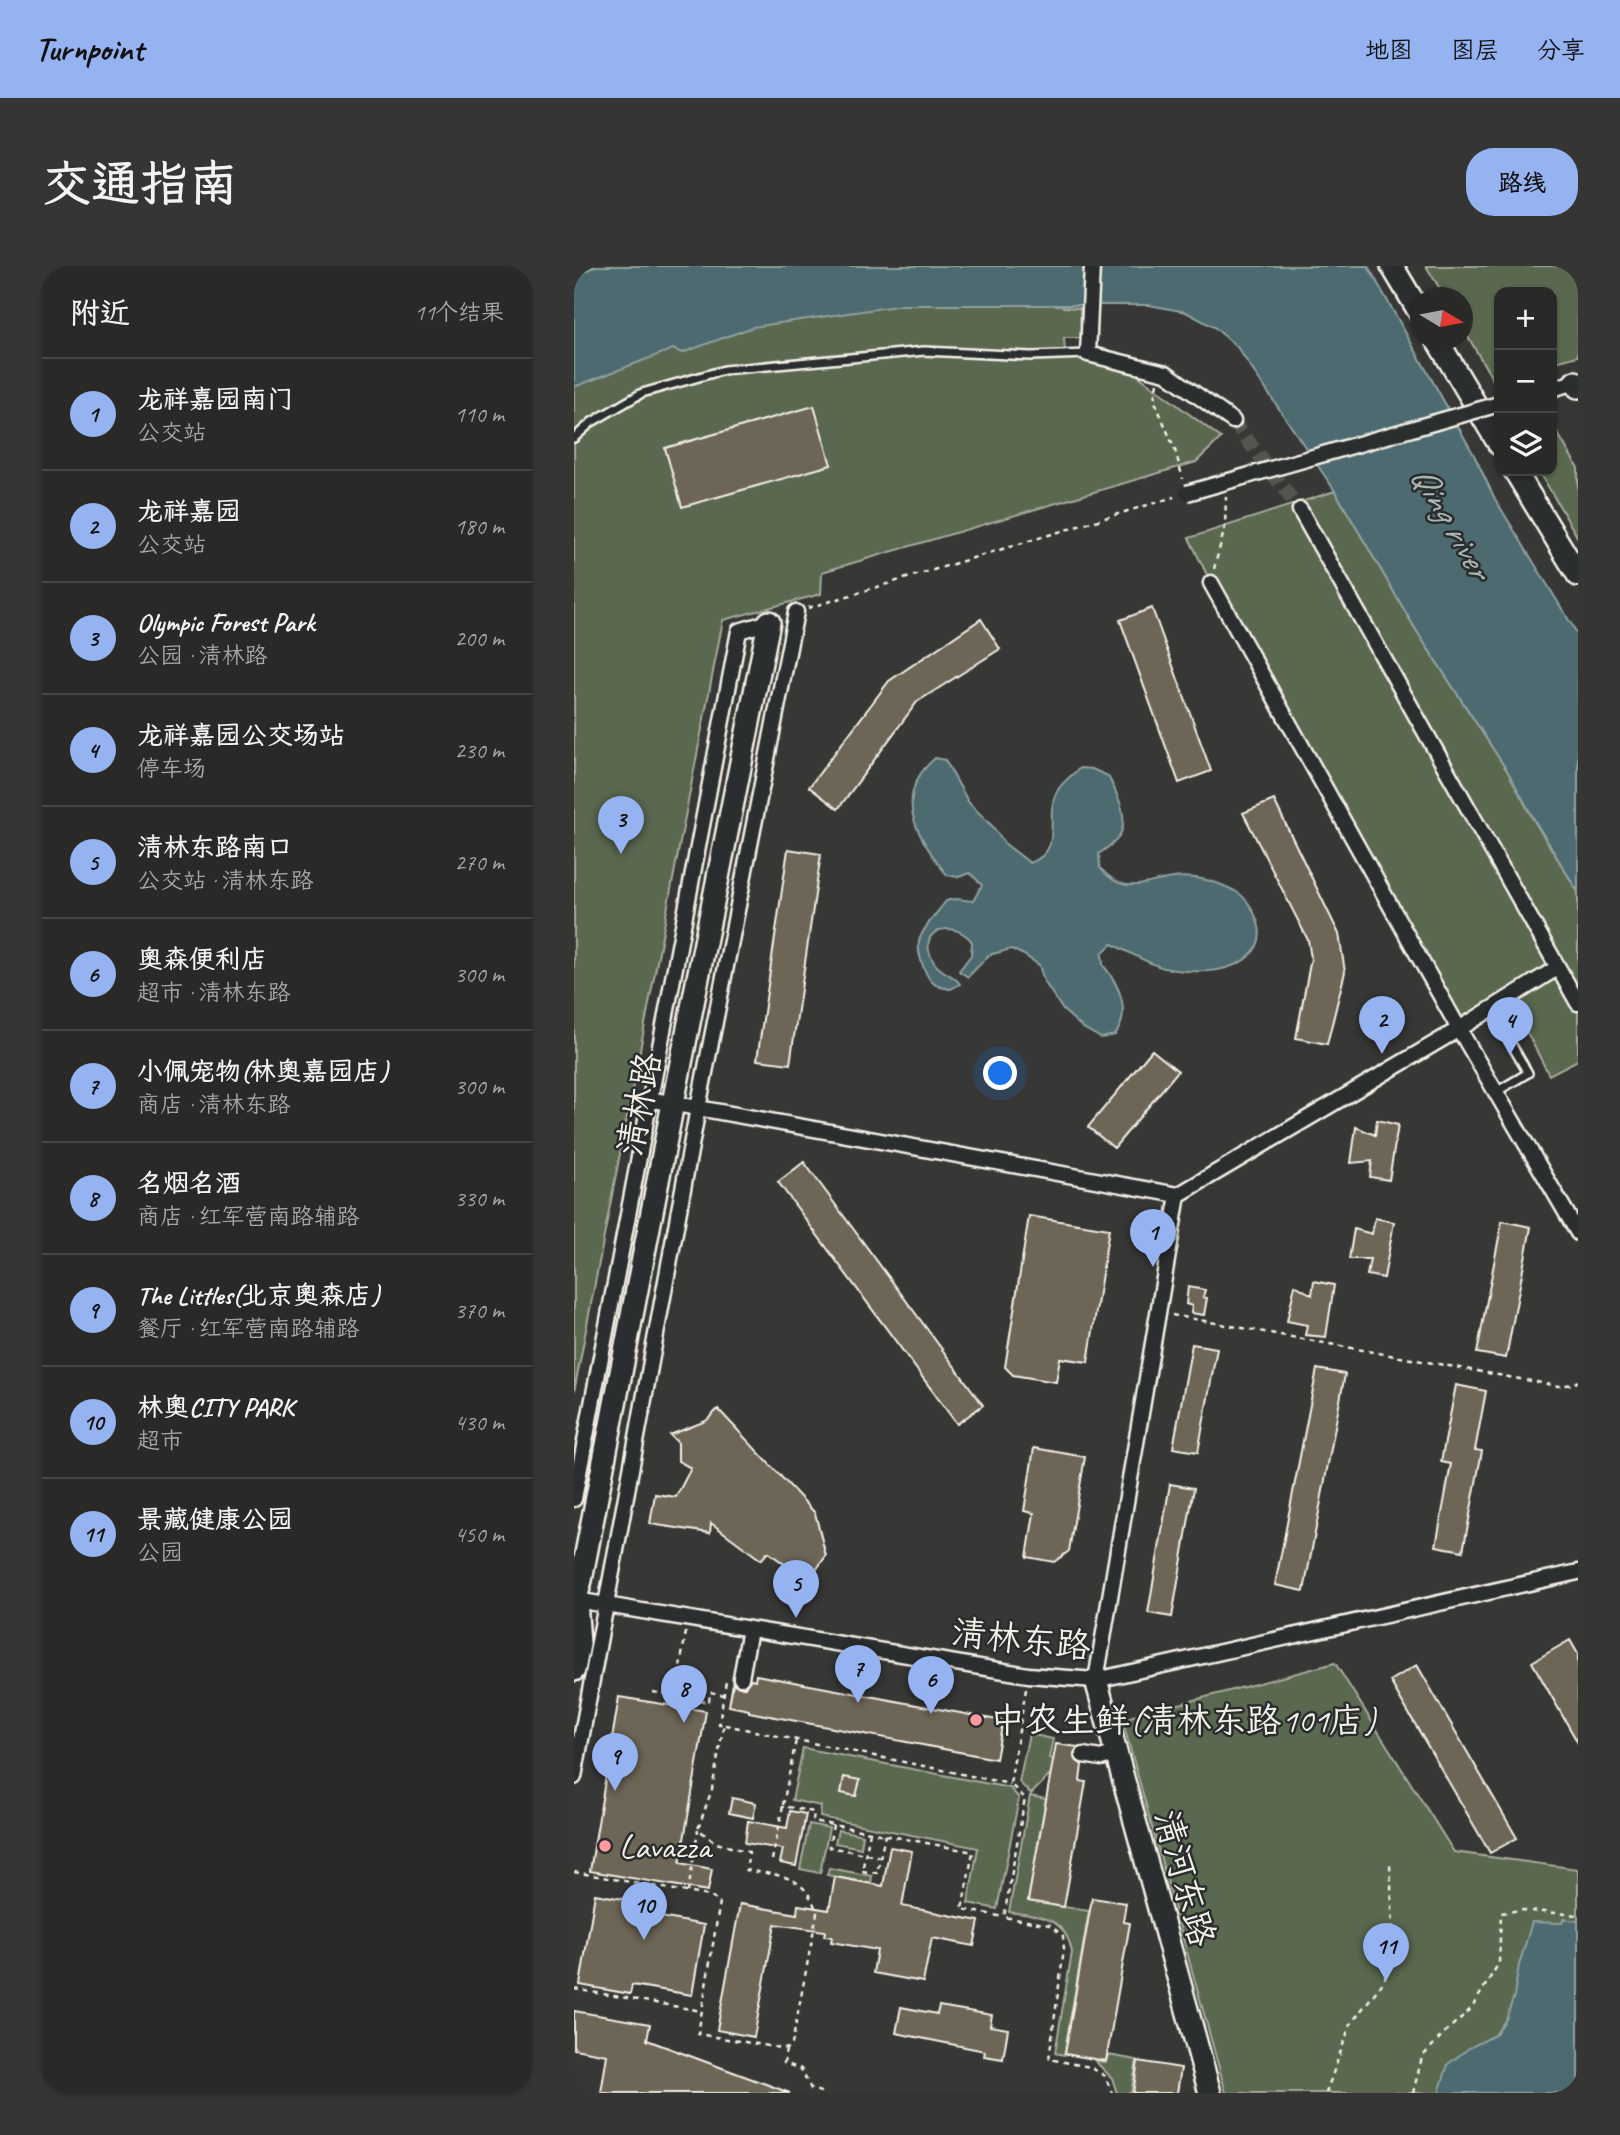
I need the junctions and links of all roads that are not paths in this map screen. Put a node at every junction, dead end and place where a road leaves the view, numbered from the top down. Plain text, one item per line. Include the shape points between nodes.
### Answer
1 (1093, 266) edge
2 (1392, 266) edge
3 (1410, 296) edge
4 (1443, 350) edge
5 (1088, 354) junction
6 (1577, 383) edge
7 (1557, 388) edge
8 (1494, 405) edge
9 (1233, 421) tunnel mouth
10 (1494, 436) edge
11 (574, 438) edge
12 (1519, 476) edge
13 (1187, 493) road end
14 (1300, 510) tunnel mouth
15 (1578, 575) edge
16 (1211, 583) road end
17 (796, 612) road end
18 (769, 622) joint
19 (1557, 968) junction
20 (1578, 1003) edge
21 (1491, 1009) junction
22 (1459, 1029) junction
23 (1496, 1092) junction
24 (648, 1099) junction
25 (673, 1103) junction
26 (698, 1108) junction
27 (1178, 1195) junction
28 (1578, 1233) edge
29 (574, 1499) edge
30 (1578, 1572) edge
31 (576, 1591) edge
32 (606, 1605) junction
33 (750, 1629) junction
34 (574, 1670) edge
35 (741, 1678) dead end
36 (1096, 1680) junction
37 (1111, 1754) junction
38 (1083, 1755) dead end
39 (574, 1777) edge
40 (1210, 2093) edge

1 - 5 street
2 - 3 street
4 - 10 street
5 - 9 street via 1166,373
5 - 11 lane via 924,351 724,370 642,393
6 - 7 street
8 - 13 street, bridge
12 - 15 street
14 - 19 street
16 - 22 street
17 - 26 street
18 - 24 street via 738,631
18 - 25 street, 清林路
19 - 20 street
19 - 21 street
21 - 22 street
21 - 23 lane via 1528,1073
22 - 23 street
22 - 27 street
23 - 28 street
24 - 25 street
24 - 29 street
25 - 26 street
25 - 31 street, 清林路
26 - 27 street
26 - 32 street
27 - 36 street
30 - 36 street, 清林东路
31 - 32 street, 清林东路
31 - 34 street, 清林路 via 579,1644
32 - 33 street, 清林东路
32 - 39 street
33 - 35 street
33 - 36 street, 清林东路 via 1028,1675
36 - 37 street, 清河东路
37 - 38 street via 1101,1758
37 - 40 street, 清河东路

